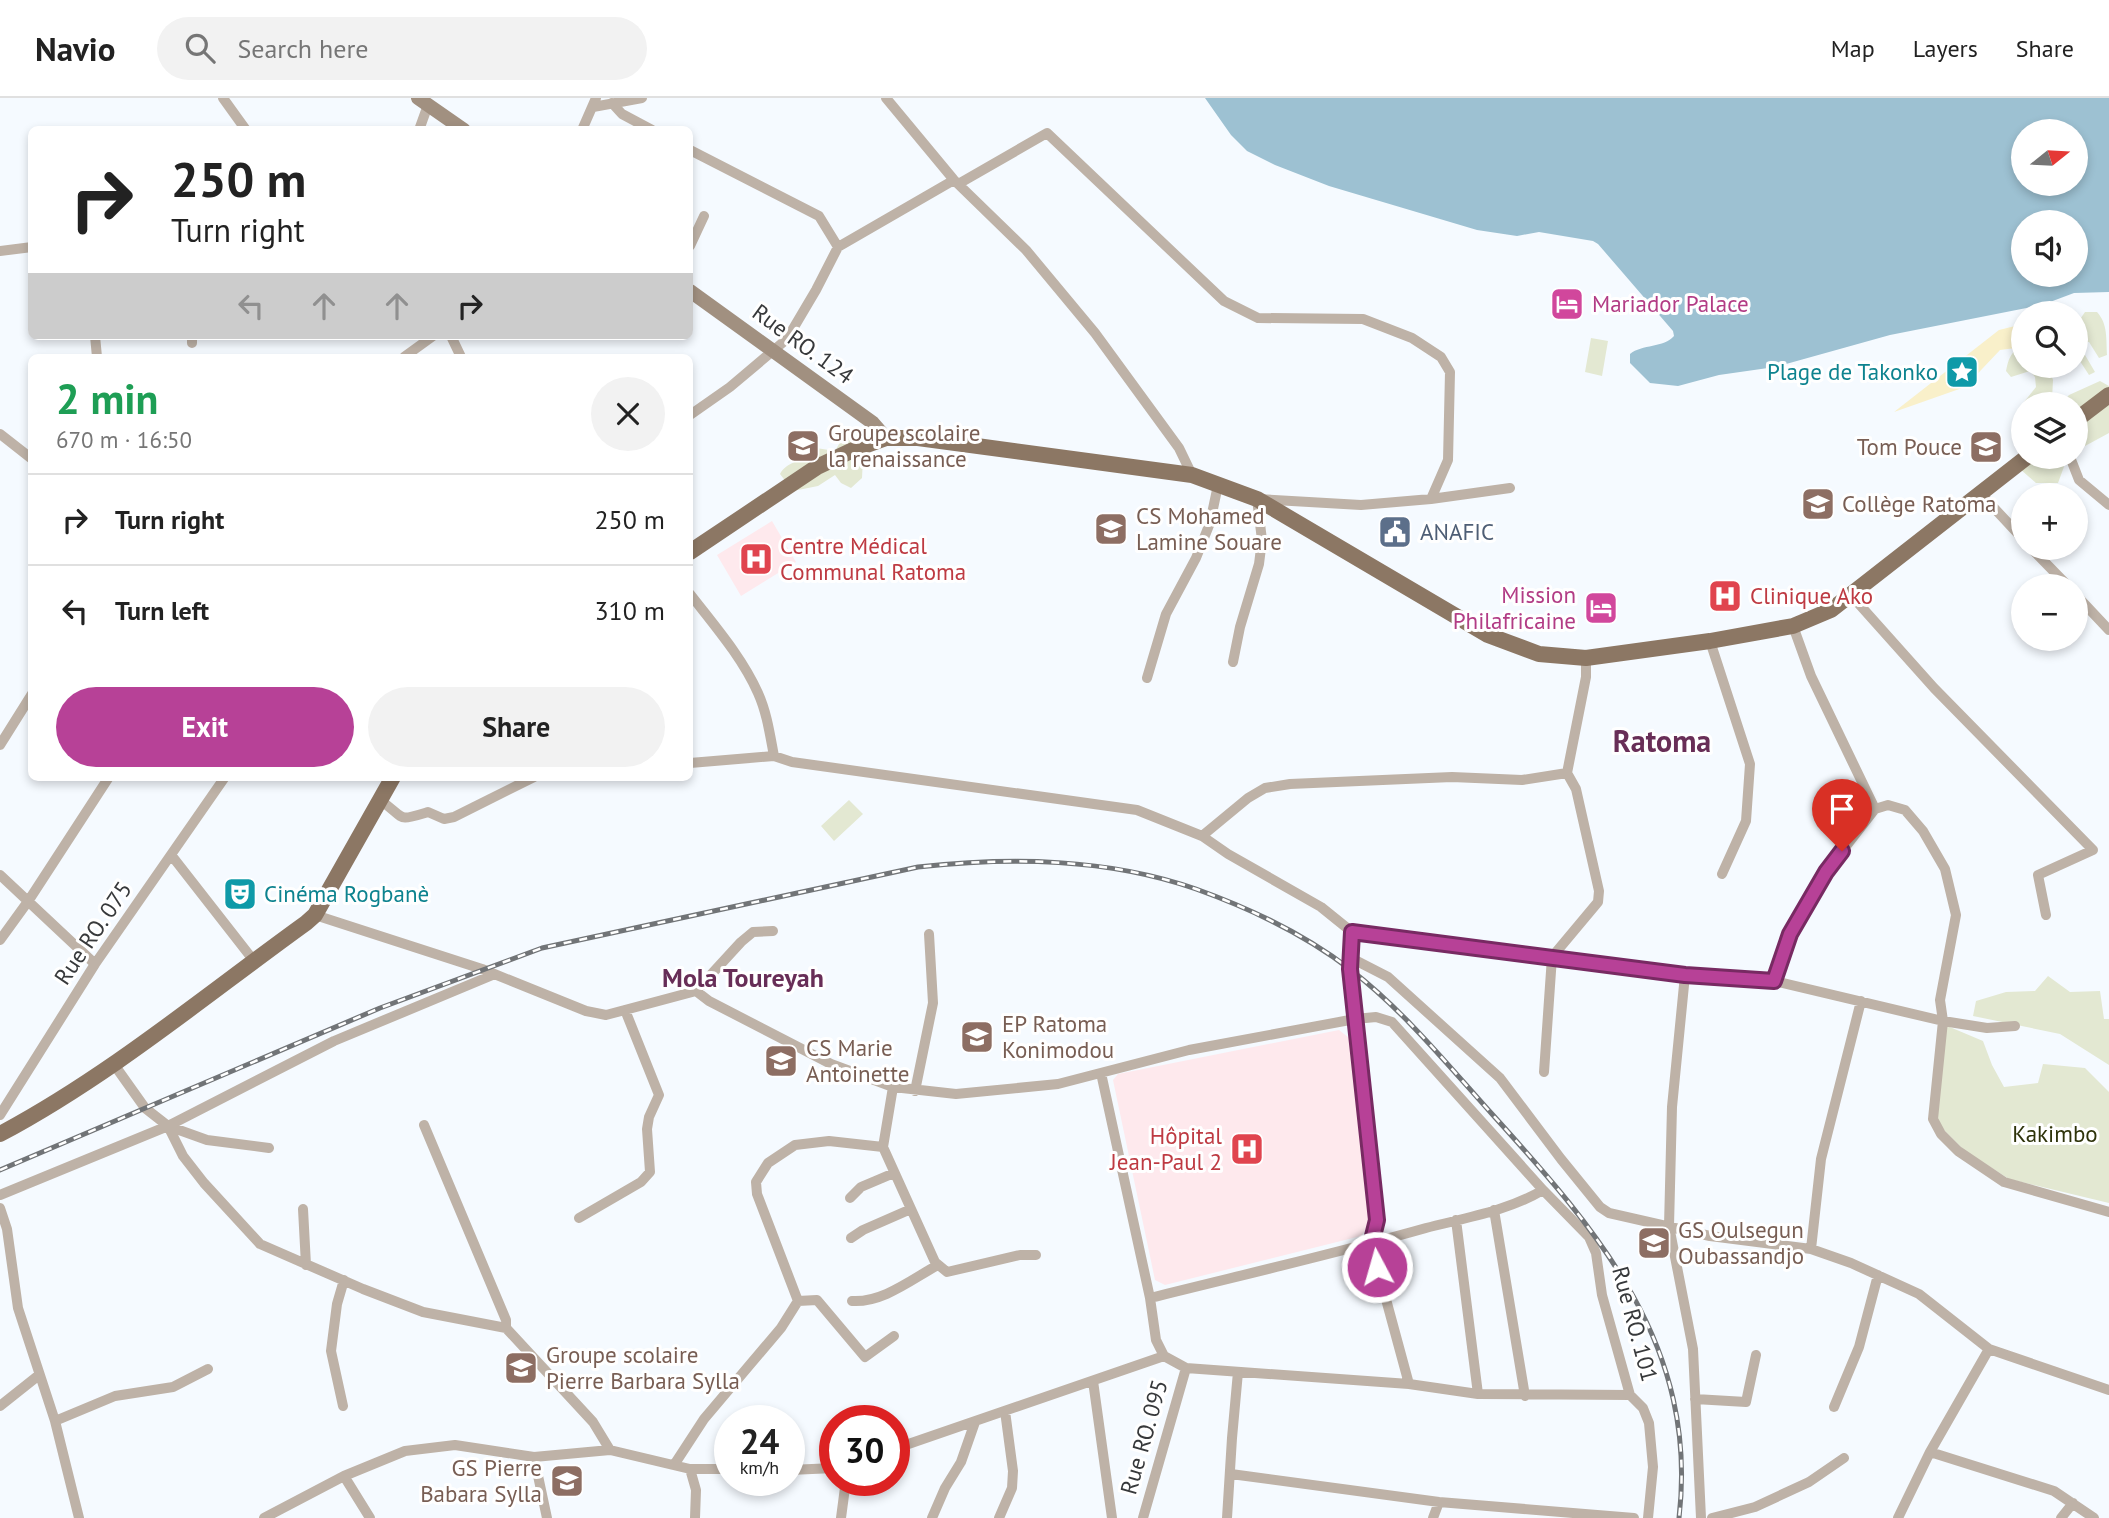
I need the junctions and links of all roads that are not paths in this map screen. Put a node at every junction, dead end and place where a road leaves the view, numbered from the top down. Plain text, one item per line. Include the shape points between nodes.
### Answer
1 (223, 98) edge
2 (642, 98) edge
3 (886, 98) edge
4 (423, 102) edge
5 (595, 102) edge
6 (612, 103) junction
7 (243, 126) edge
8 (420, 126) edge
9 (458, 126) edge
10 (584, 126) edge
11 (644, 126) edge
12 (693, 152) edge
13 (957, 182) junction
14 (704, 216) dead end
15 (693, 240) edge
16 (838, 247) junction
17 (28, 248) edge
18 (0, 251) edge
19 (693, 293) edge
20 (427, 340) edge
21 (775, 351) junction
22 (408, 354) edge
23 (2109, 395) edge
24 (2088, 411) edge
25 (693, 413) edge
26 (0, 434) edge
27 (886, 438) junction
28 (28, 456) edge
29 (2011, 469) edge
30 (2075, 469) edge
31 (1192, 475) junction
32 (1218, 485) junction
33 (1510, 488) dead end
34 (1980, 493) junction
35 (1257, 499) junction
36 (1431, 499) junction
37 (2109, 505) edge
38 (2011, 526) edge
39 (693, 550) edge
40 (2043, 560) edge
41 (2056, 574) edge
42 (1850, 594) junction
43 (693, 598) edge
44 (2088, 607) edge
45 (1793, 626) junction
46 (2109, 630) edge
47 (1710, 641) junction
48 (1586, 657) junction
49 (1234, 662) dead end
50 (1147, 678) dead end
51 (28, 700) edge
52 (0, 745) edge
53 (774, 756) junction
54 (693, 763) edge
55 (1567, 774) junction
56 (106, 781) edge
57 (222, 781) edge
58 (391, 781) edge
59 (526, 781) edge
60 (380, 800) junction
61 (1875, 809) junction
62 (1202, 836) junction
63 (172, 856) junction
64 (1722, 874) dead end
65 (0, 875) edge
66 (29, 900) junction
67 (315, 915) junction
68 (2046, 915) dead end
69 (773, 931) dead end
70 (1352, 932) junction
71 (929, 934) dead end
72 (0, 940) edge
73 (1552, 957) junction
74 (1351, 958) junction
75 (254, 961) junction
76 (95, 964) junction
77 (495, 974) junction
78 (1685, 975) junction
79 (1774, 981) junction
80 (696, 991) junction
81 (1861, 1001) junction
82 (625, 1010) junction
83 (1355, 1019) junction
84 (1943, 1021) junction
85 (2015, 1026) dead end
86 (113, 1063) junction
87 (1544, 1072) dead end
88 (1101, 1073) junction
89 (893, 1087) junction
90 (915, 1091) junction
91 (0, 1115) edge
92 (425, 1125) dead end
93 (169, 1126) junction
94 (0, 1134) edge
95 (883, 1147) junction
96 (268, 1148) dead end
97 (894, 1173) junction
98 (1543, 1190) junction
99 (0, 1195) edge
100 (849, 1198) dead end
101 (0, 1208) edge
102 (303, 1209) dead end
103 (911, 1209) junction
104 (1494, 1210) junction
105 (2109, 1212) edge
106 (579, 1218) dead end
107 (1456, 1220) junction
108 (1670, 1226) junction
109 (851, 1238) dead end
110 (1371, 1244) junction
111 (1811, 1249) junction
112 (1036, 1255) dead end
113 (306, 1265) junction
114 (938, 1265) junction
115 (1878, 1275) junction
116 (344, 1280) junction
117 (1150, 1298) junction
118 (798, 1301) junction
119 (852, 1301) dead end
120 (506, 1328) junction
121 (894, 1335) dead end
122 (1989, 1349) junction
123 (1756, 1355) dead end
124 (1164, 1356) junction
125 (1186, 1368) junction
126 (208, 1369) dead end
127 (1238, 1372) junction
128 (39, 1375) junction
129 (1093, 1381) junction
130 (1409, 1384) junction
131 (2109, 1390) edge
132 (1478, 1394) junction
133 (1630, 1395) junction
134 (1525, 1396) junction
135 (1695, 1399) junction
136 (0, 1406) edge
137 (343, 1406) dead end
138 (1834, 1407) dead end
139 (1005, 1411) junction
140 (55, 1421) junction
141 (975, 1422) junction
142 (910, 1444) edge
143 (610, 1450) junction
144 (1930, 1452) junction
145 (534, 1457) junction
146 (1844, 1458) dead end
147 (674, 1465) junction
148 (690, 1469) junction
149 (714, 1469) edge
150 (1231, 1474) junction
151 (344, 1476) junction
152 (844, 1496) edge
153 (1440, 1502) junction
154 (2073, 1503) junction
155 (79, 1518) edge
156 (264, 1518) edge
157 (370, 1518) edge
158 (547, 1518) edge
159 (695, 1518) edge
160 (841, 1518) edge
161 (932, 1518) edge
162 (999, 1518) edge
163 (1112, 1518) edge
164 (1143, 1518) edge
165 (1227, 1518) edge
166 (1433, 1518) edge
167 (1634, 1518) edge
168 (1648, 1518) edge
169 (1701, 1518) edge
170 (1712, 1518) edge
171 (1898, 1518) edge
172 (2061, 1518) edge
173 (2094, 1518) edge

1 - 7 street
2 - 6 street
3 - 13 street
4 - 8 street
4 - 9 street
5 - 6 street
5 - 10 street
6 - 11 street
12 - 16 street via 819,216
13 - 16 street
13 - 31 street via 1026,250 1095,334 1179,448
13 - 36 street via 1047,133 1224,301 1258,318 1363,318 1412,338 1441,357 1450,372 1448,460
14 - 15 street
16 - 21 street via 787,339
17 - 18 street
19 - 21 street, Rue RO. 124
20 - 22 street
21 - 25 street
21 - 27 street, Rue RO. 124 via 873,423
23 - 24 main road
26 - 28 street
27 - 31 main road via 918,438
27 - 39 main road via 817,467
29 - 34 main road
30 - 37 street via 2080,480
31 - 32 main road
32 - 35 main road
32 - 50 street via 1210,523 1166,614
33 - 36 street
34 - 38 street
34 - 42 main road
35 - 36 street via 1361,505
35 - 48 main road via 1488,635 1539,654
35 - 49 street via 1262,540 1259,565
40 - 41 street
42 - 45 main road via 1831,610
42 - 68 street via 1934,688 2093,850 2038,875
43 - 53 street via 758,692
44 - 46 street
45 - 47 main road
45 - 61 street via 1811,676
47 - 48 main road
47 - 64 street via 1750,764 1746,821
48 - 55 street
51 - 52 street
53 - 54 street
53 - 62 street via 1137,810
55 - 62 street via 1521,780 1452,777 1265,788
55 - 73 street via 1576,789 1599,891 1598,902
56 - 66 street
57 - 63 street, Rue RO. 075
58 - 60 main road
59 - 60 street via 444,819 428,812 409,820 401,818
60 - 67 main road
61 - 79 street via 1820,882 1790,934
61 - 84 street via 1888,805 1905,810 1945,869 1956,915 1940,1000
62 - 70 street via 1321,907
63 - 75 street
63 - 76 street, Rue RO. 075
65 - 66 street
66 - 72 street
66 - 76 street
67 - 75 main road
67 - 77 street
69 - 80 street via 753,932
70 - 73 street
70 - 74 street
71 - 90 street via 933,1003
73 - 78 street
73 - 87 street
74 - 83 street
74 - 108 street via 1388,977 1500,1078 1600,1207
75 - 86 main road
76 - 91 street, Rue RO. 075
77 - 82 street via 586,1011 606,1015
77 - 93 street via 334,1041
78 - 79 street
78 - 108 street via 1672,1107
79 - 81 street
80 - 82 street
80 - 89 street, Rue RO. 101 via 831,1064
81 - 84 street
81 - 111 street via 1821,1159
82 - 106 street via 659,1095 647,1129 650,1172
83 - 88 street, Rue RO. 101 via 1189,1050
83 - 98 street, Rue RO. 101 via 1376,1017 1392,1022
83 - 110 street via 1377,1220
84 - 85 street via 1987,1028
84 - 105 street via 1933,1119 1941,1134 2004,1182
86 - 93 street via 145,1108
86 - 94 main road via 47,1109
88 - 90 street, Rue RO. 101 via 1011,1089 956,1094
88 - 117 street
89 - 90 street, Rue RO. 101
89 - 95 street
92 - 120 street
93 - 96 street via 207,1140
93 - 99 street
93 - 113 street via 183,1156 260,1244
95 - 97 street
95 - 118 street via 829,1140 795,1145 768,1163 756,1182
97 - 100 street via 861,1187
97 - 103 street
98 - 104 street
98 - 133 street, Rue RO. 101 via 1589,1237 1596,1253 1602,1295
101 - 128 street via 18,1308
102 - 113 street
103 - 109 street
103 - 114 street
104 - 107 street
104 - 134 street
107 - 110 street
107 - 132 street
108 - 111 street via 1710,1237
108 - 135 street via 1693,1349
110 - 117 street
110 - 130 street
111 - 115 street
112 - 114 street via 947,1272
113 - 116 street
114 - 119 street via 904,1286
115 - 122 street via 1919,1294
115 - 138 street via 1859,1347
116 - 120 street via 423,1312
116 - 137 street via 331,1351
117 - 124 street via 1156,1340
118 - 121 street via 817,1300 865,1357
118 - 147 street via 774,1338 704,1419
120 - 143 street via 593,1422
122 - 131 street
122 - 144 street
123 - 135 street via 1746,1402
124 - 125 street
124 - 129 street
125 - 127 street
125 - 164 street, Rue RO. 095
126 - 140 street via 173,1387 115,1396
127 - 130 street
127 - 150 street
128 - 136 street
128 - 140 street
129 - 139 street
129 - 163 street
130 - 132 street
132 - 134 street
133 - 134 street
133 - 168 street, Rue RO. 101 via 1649,1423 1653,1467
135 - 169 street
139 - 141 street
139 - 162 street via 1013,1471 1012,1488
140 - 155 street
141 - 142 street
141 - 161 street via 961,1462
143 - 145 street
143 - 147 street
144 - 154 street via 2053,1490
144 - 171 street
145 - 151 street via 456,1446 405,1451
145 - 158 street
146 - 170 street via 1809,1482 1766,1502
147 - 148 street
148 - 149 street
148 - 159 street via 696,1490
150 - 153 street
150 - 165 street
151 - 156 street
151 - 157 street
152 - 160 street
153 - 166 street
153 - 167 street
154 - 172 street
154 - 173 street

